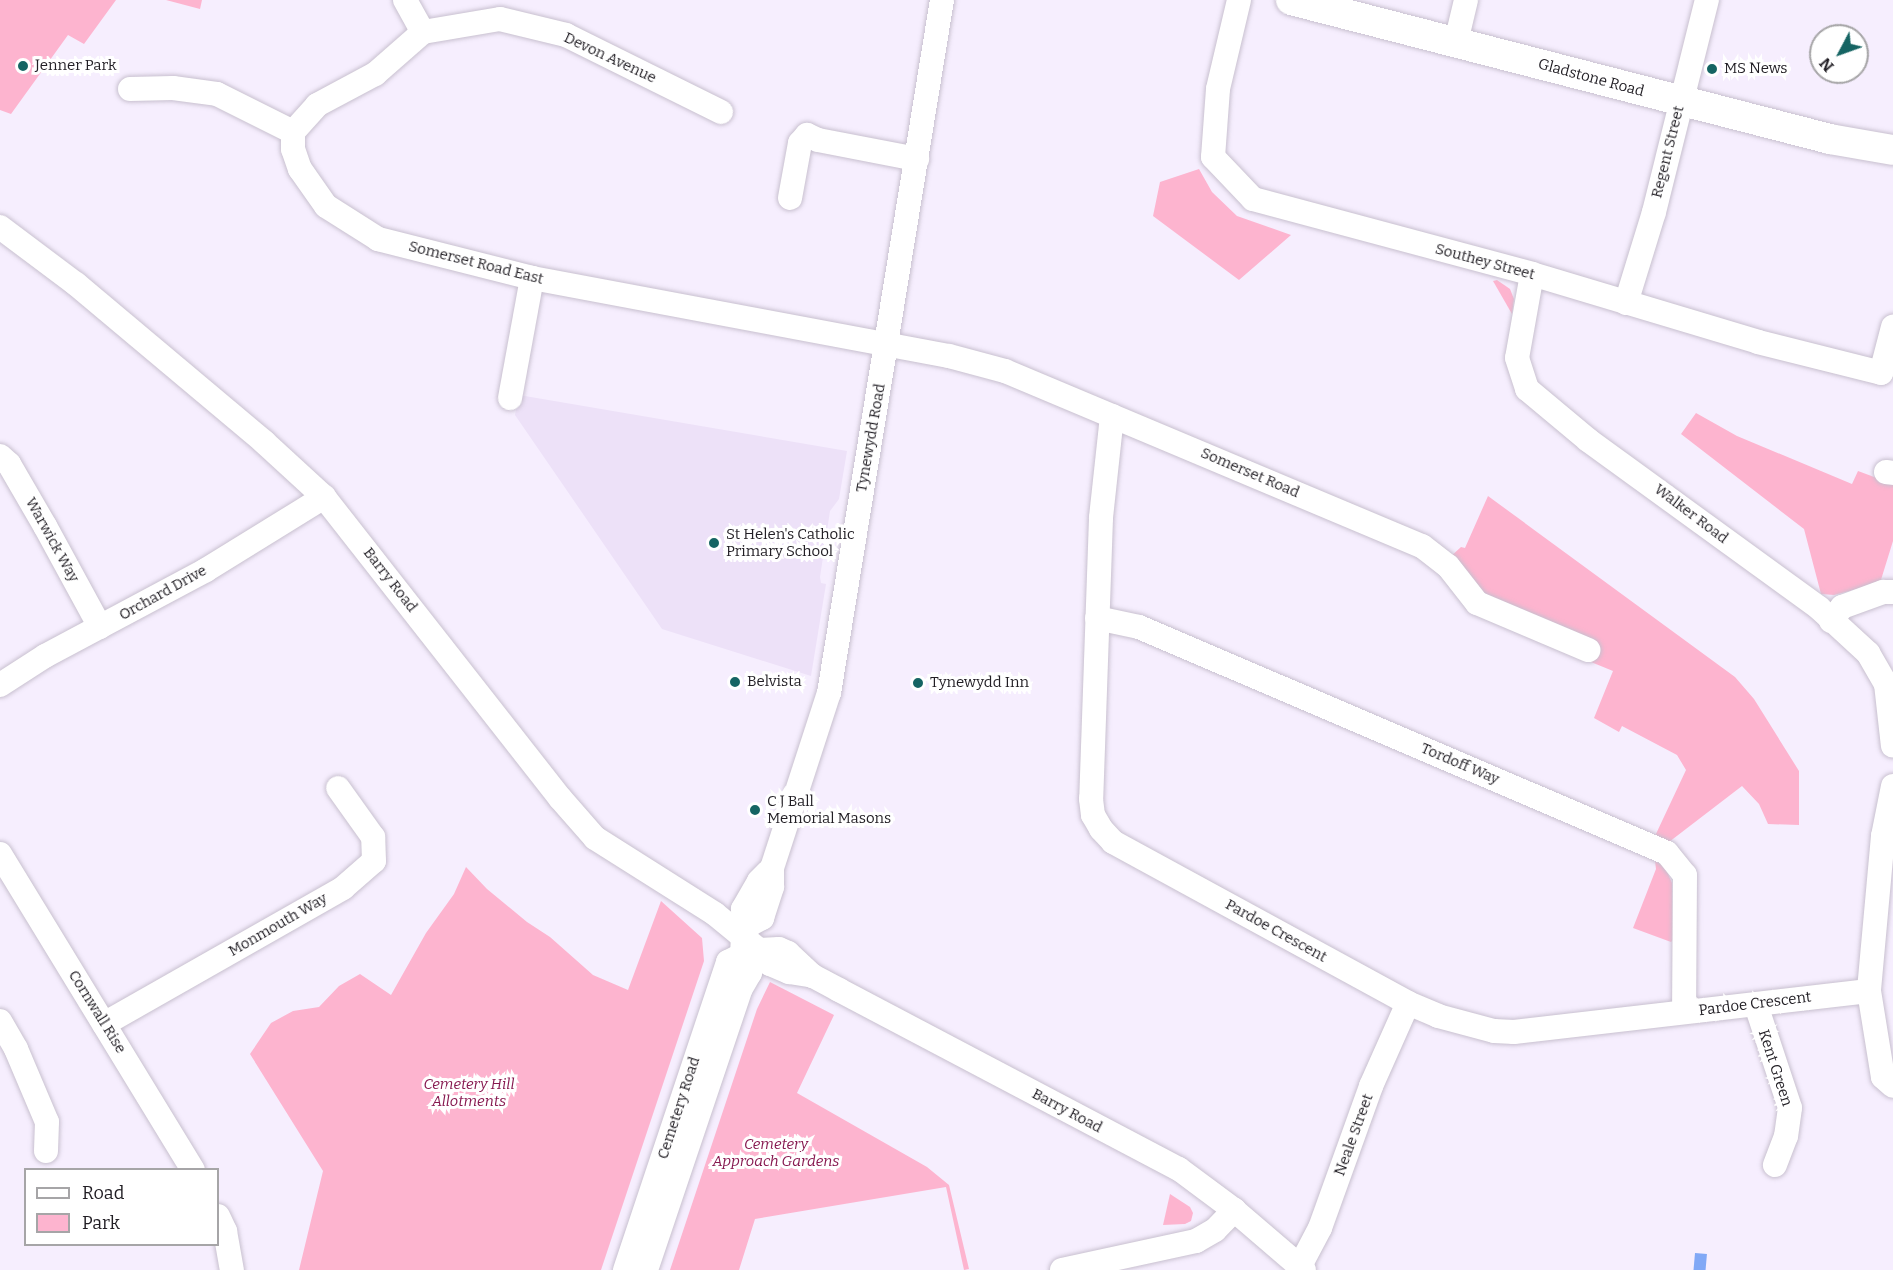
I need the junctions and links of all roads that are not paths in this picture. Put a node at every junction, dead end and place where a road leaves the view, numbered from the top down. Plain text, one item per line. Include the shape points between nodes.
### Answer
1 (405, 0) edge
2 (942, 0) edge
3 (1239, 0) edge
4 (1291, 0) edge
5 (1466, 0) edge
6 (1707, 0) edge
7 (423, 32) junction
8 (1456, 42) junction
9 (130, 89) dead end
10 (1681, 101) junction
11 (721, 112) dead end
12 (294, 132) junction
13 (1893, 150) edge
14 (917, 159) junction
15 (790, 198) dead end
16 (0, 227) edge
17 (1532, 274) junction
18 (532, 278) junction
19 (1626, 303) junction
20 (1893, 327) edge
21 (886, 345) junction
22 (510, 398) dead end
23 (1112, 416) junction
24 (0, 456) edge
25 (324, 497) junction
26 (1893, 592) edge
27 (1097, 618) junction
28 (1831, 621) junction
29 (100, 627) junction
30 (1588, 650) dead end
31 (0, 685) edge
32 (1889, 686) edge
33 (1893, 746) edge
34 (1893, 786) edge
35 (338, 788) dead end
36 (0, 854) edge
37 (748, 942) junction
38 (1869, 990) junction
39 (1408, 1003) junction
40 (1756, 1005) junction
41 (1684, 1012) junction
42 (0, 1021) edge
43 (104, 1024) junction
44 (1893, 1086) edge
45 (46, 1151) dead end
46 (1775, 1165) dead end
47 (193, 1168) edge
48 (1234, 1210) junction
49 (219, 1218) edge
50 (1302, 1268) edge
51 (232, 1270) edge
52 (625, 1270) edge
53 (646, 1270) edge
54 (1062, 1270) edge

1 - 7 street
2 - 14 street, Tynewydd Road
3 - 17 street, Southey Street via 1218,89 1213,157 1253,199
4 - 8 main road, Gladstone Road
5 - 8 street
6 - 10 street, Regent Street
7 - 11 street, Devon Avenue via 500,19 566,35
7 - 12 street via 375,74 317,105
8 - 10 main road, Gladstone Road
9 - 12 street via 173,88 217,94
10 - 13 main road, Gladstone Road via 1830,139
10 - 19 street, Regent Street via 1654,212
12 - 18 street, Somerset Road East via 293,149 300,169 326,206 378,239
14 - 15 street via 807,135 800,143
14 - 21 street, Tynewydd Road
16 - 25 street, Barry Road via 85,292
17 - 19 street, Southey Street
17 - 28 street, Walker Road via 1517,358 1527,389 1588,440 1819,608
18 - 21 street, Somerset Road East
18 - 22 street
19 - 20 street, Southey Street via 1758,342 1881,372
21 - 23 street, Somerset Road via 1005,371
21 - 37 street, Tynewydd Road via 829,693 772,868 772,887 762,918
23 - 27 street, Pardoe Crescent via 1101,518
23 - 30 street, Somerset Road via 1422,546 1448,566 1477,603
24 - 29 street, Warwick Way via 9,464
25 - 29 street, Orchard Drive via 237,552
25 - 37 street, Barry Road via 595,838 715,914
26 - 28 street via 1842,607
27 - 39 street, Pardoe Crescent via 1091,799 1093,815 1101,829 1113,842 1141,858
27 - 41 street, Tordoff Way via 1139,627 1667,853 1684,875
28 - 32 street, Walker Road via 1868,653
29 - 31 street, Orchard Drive
32 - 33 street, Walker Road
34 - 38 street via 1883,836
35 - 43 street, Monmouth Way via 373,837 374,861 343,888
36 - 43 street, Cornwall Rise
37 - 48 street, Barry Road via 778,970 813,975 1179,1169
37 - 52 street, Cemetery Road via 728,962
37 - 53 street, Cemetery Road via 750,973 740,990
38 - 40 street, Pardoe Crescent
38 - 44 street via 1883,1077
39 - 41 street, Pardoe Crescent via 1469,1025 1514,1032
39 - 50 street, Neale Street via 1371,1086
40 - 41 street, Pardoe Crescent
40 - 46 street, Kent Green via 1790,1108 1786,1136
42 - 45 street via 46,1122
43 - 47 street, Cornwall Rise
48 - 50 street, Barry Road
48 - 54 street via 1215,1230 1196,1241
49 - 51 street

